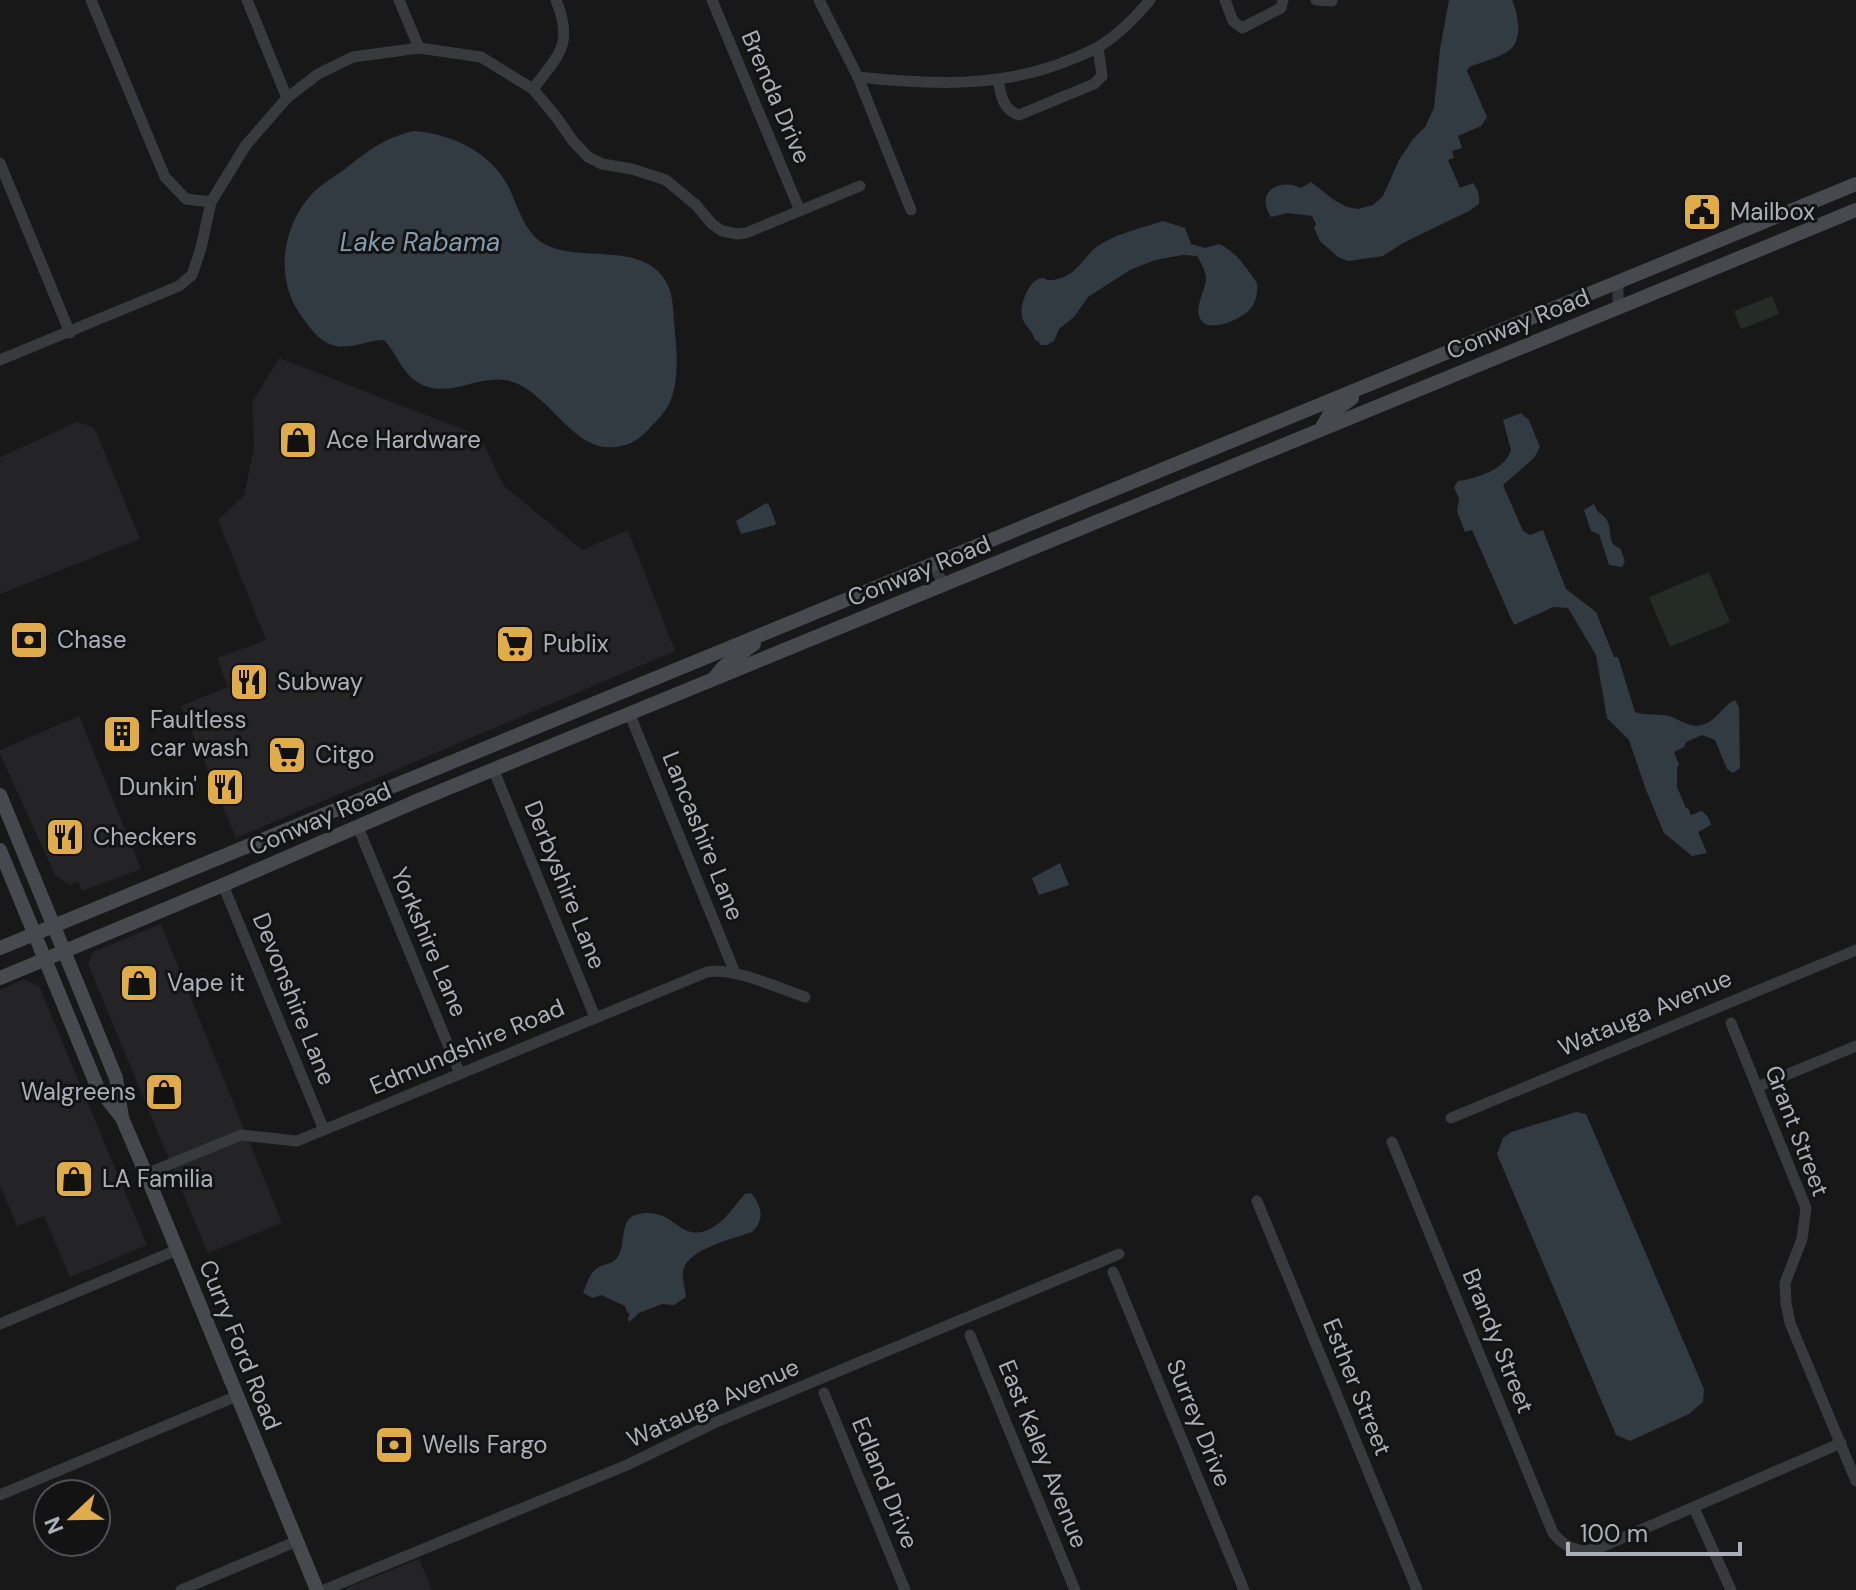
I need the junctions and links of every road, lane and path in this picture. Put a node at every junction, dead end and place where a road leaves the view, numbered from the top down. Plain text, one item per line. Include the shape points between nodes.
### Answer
1 (91, 0) edge
2 (247, 0) edge
3 (399, 0) edge
4 (556, 0) edge
5 (712, 0) edge
6 (819, 0) edge
7 (1150, 0) edge
8 (1225, 0) edge
9 (1283, 0) edge
10 (1316, 0) edge
11 (1332, 1) edge
12 (1098, 47) junction
13 (419, 48) junction
14 (858, 77) junction
15 (998, 80) junction
16 (533, 89) junction
17 (287, 98) junction
18 (0, 163) edge
19 (1856, 184) edge
20 (860, 186) dead end
21 (211, 202) junction
22 (911, 210) dead end
23 (1856, 210) edge
24 (800, 211) junction
25 (1618, 282) junction
26 (1618, 307) junction
27 (70, 333) junction
28 (0, 360) edge
29 (1379, 380) junction
30 (1321, 429) junction
31 (933, 564) junction
32 (944, 585) junction
33 (773, 630) junction
34 (713, 680) junction
35 (630, 715) junction
36 (531, 730) junction
37 (482, 750) junction
38 (494, 771) junction
39 (0, 795) edge
40 (419, 800) junction
41 (358, 827) junction
42 (0, 850) edge
43 (223, 885) junction
44 (53, 925) junction
45 (34, 934) junction
46 (0, 948) edge
47 (1856, 950) edge
48 (64, 951) junction
49 (44, 959) junction
50 (735, 973) junction
51 (0, 978) edge
52 (805, 997) dead end
53 (595, 1017) junction
54 (1731, 1023) dead end
55 (1856, 1046) edge
56 (460, 1074) junction
57 (1757, 1087) junction
58 (122, 1118) junction
59 (1451, 1118) dead end
60 (324, 1130) junction
61 (1392, 1142) dead end
62 (146, 1174) junction
63 (1257, 1201) dead end
64 (177, 1250) junction
65 (1119, 1254) dead end
66 (1113, 1272) dead end
67 (0, 1324) edge
68 (970, 1335) dead end
69 (824, 1393) dead end
70 (237, 1396) junction
71 (1841, 1443) junction
72 (1856, 1481) edge
73 (0, 1495) edge
74 (1694, 1508) junction
75 (297, 1541) junction
76 (181, 1590) edge
77 (317, 1590) edge
78 (324, 1590) edge
79 (905, 1590) edge
80 (1075, 1590) edge
81 (1244, 1590) edge
82 (1417, 1590) edge
83 (1731, 1590) edge

1 - 21 street via 165,177 186,199
2 - 17 street
3 - 13 street
4 - 16 street via 566,36
5 - 24 street, Brenda Drive
6 - 14 street
7 - 12 street
8 - 9 street via 1233,21 1242,28 1281,8
10 - 11 street
12 - 15 street via 1051,68
12 - 15 street via 1102,76 1094,84 1019,115 1002,100
13 - 16 street via 481,57
13 - 17 street via 353,57 318,74
14 - 15 street
14 - 22 street
16 - 24 street via 588,157 666,180 722,231 746,233
17 - 21 street via 246,145
18 - 27 street
19 - 25 main road, Conway Road
20 - 24 street
21 - 27 street via 192,275 179,286
23 - 26 main road, Conway Road
25 - 26 street
25 - 29 main road, Conway Road
26 - 30 main road, Conway Road
27 - 28 street
29 - 30 main road via 1337,407
29 - 31 main road, Conway Road
30 - 32 main road, Conway Road
31 - 32 street
31 - 33 main road, Conway Road
32 - 34 main road, Conway Road
33 - 34 main road
33 - 36 main road, Conway Road
34 - 35 main road, Conway Road
35 - 38 main road, Conway Road
35 - 50 street, Lancashire Lane
36 - 37 main road, Conway Road
36 - 38 main road
37 - 40 main road via 464,773
37 - 44 main road, Conway Road
38 - 40 main road, Conway Road
38 - 53 street, Derbyshire Lane
39 - 44 main road, Curry Ford Road
40 - 41 main road, Conway Road
41 - 43 main road, Conway Road
41 - 56 street, Yorkshire Lane
42 - 45 main road, Curry Ford Road
43 - 48 main road, Conway Road
43 - 60 street, Devonshire Lane
44 - 45 main road, Conway Road
44 - 48 main road, Curry Ford Road
45 - 46 main road, Conway Road
45 - 49 main road, Curry Ford Road
47 - 59 street, Watauga Avenue
48 - 49 main road, Conway Road
48 - 58 main road, Curry Ford Road via 116,1078
49 - 51 main road, Conway Road
49 - 58 main road, Curry Ford Road via 97,1086
50 - 52 street, Edmundshire Road
50 - 53 street, Edmundshire Road via 707,972
53 - 56 street, Edmundshire Road
54 - 57 street, Grant Street
55 - 57 street
56 - 60 street, Edmundshire Road
57 - 71 street, Grant Street via 1806,1208 1802,1239 1785,1283 1790,1323
58 - 62 main road, Curry Ford Road
60 - 62 street, Edmundshire Road via 297,1141 241,1135
61 - 74 street, Brandy Street via 1561,1543 1591,1550
62 - 64 main road, Curry Ford Road
63 - 82 street, Esther Street
64 - 67 street
64 - 70 main road, Curry Ford Road
65 - 78 street, Watauga Avenue
66 - 81 street, Surrey Drive
68 - 80 street, East Kaley Avenue
69 - 79 street, Edland Drive
70 - 73 street
70 - 75 main road, Curry Ford Road
71 - 72 street, Grant Street
71 - 74 street
74 - 83 street
75 - 76 street
75 - 77 main road, Curry Ford Road

